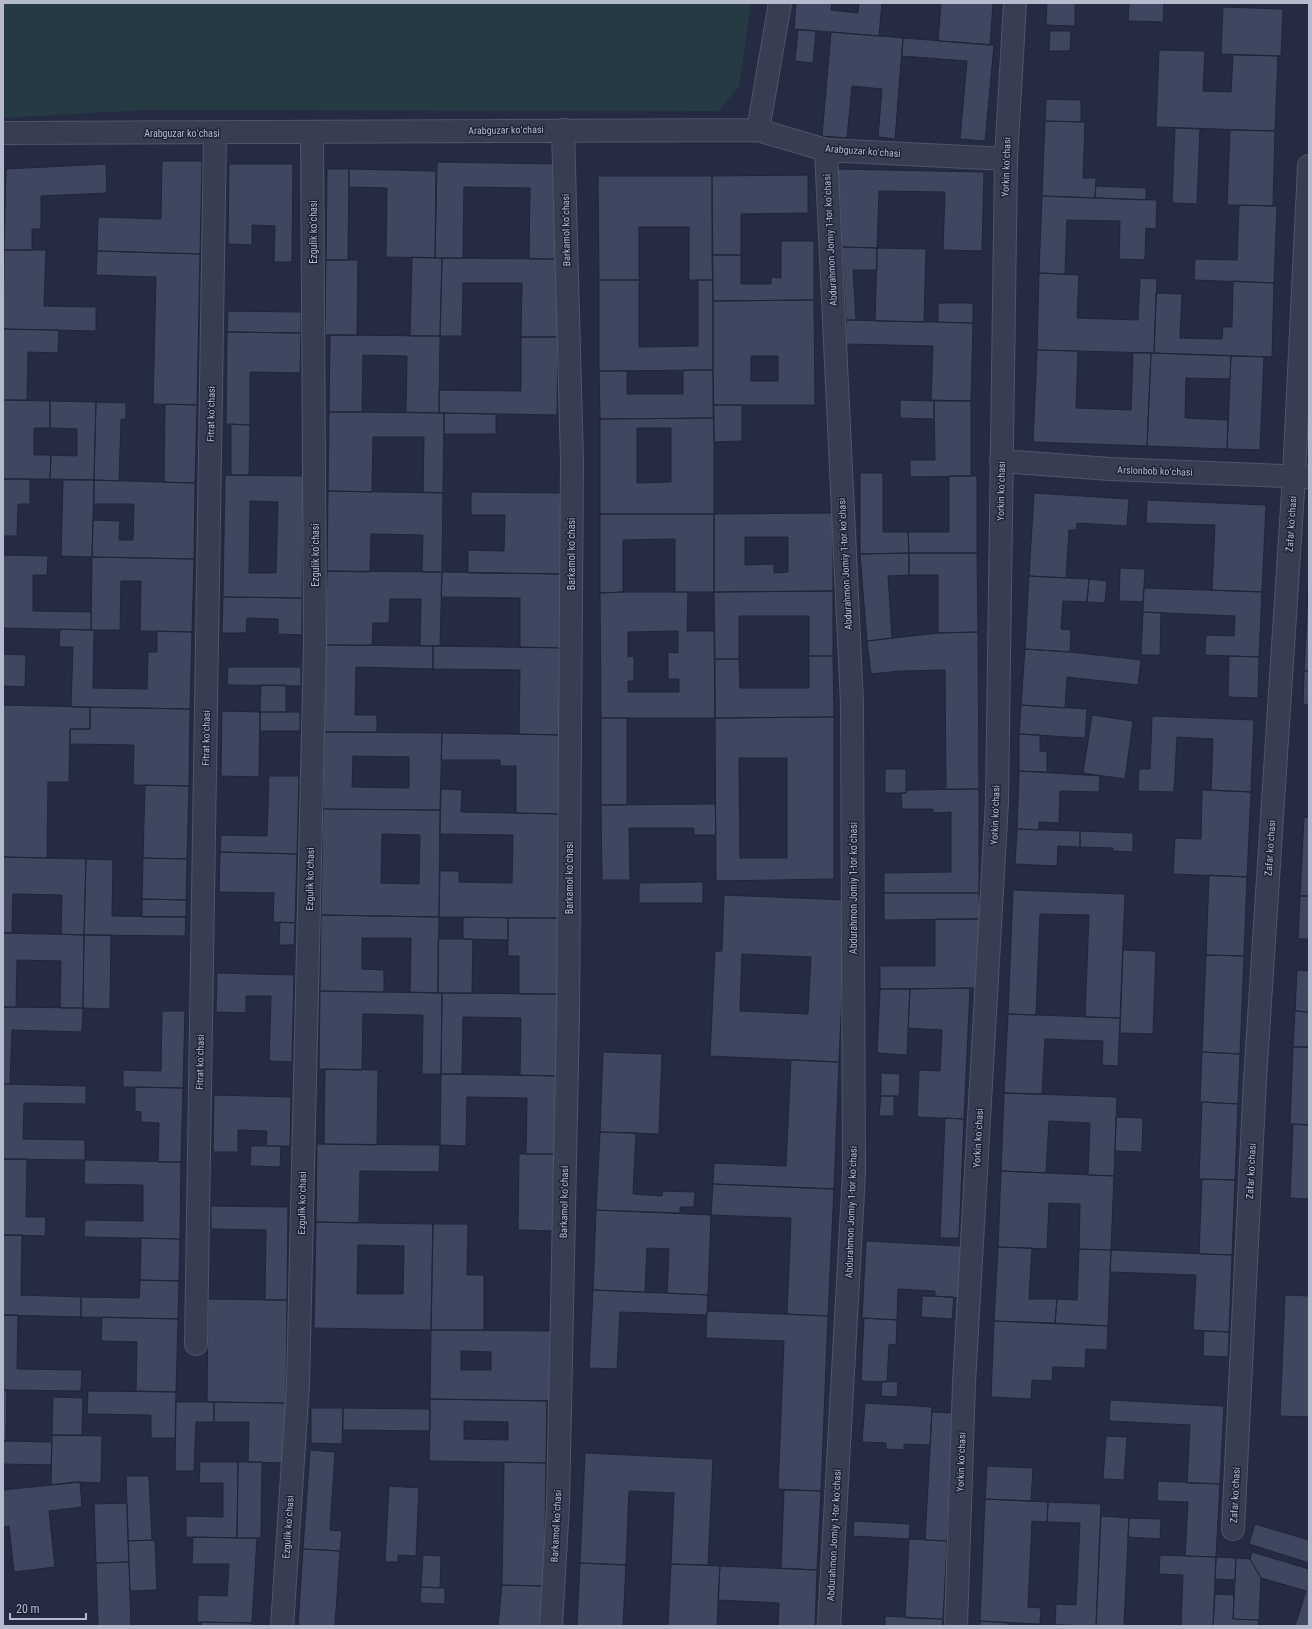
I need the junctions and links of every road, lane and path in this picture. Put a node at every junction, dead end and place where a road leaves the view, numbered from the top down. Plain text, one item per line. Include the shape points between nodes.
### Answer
1 (780, 3) edge
2 (1016, 3) edge
3 (563, 130) junction
4 (758, 130) junction
5 (312, 132) junction
6 (3, 133) edge
7 (216, 133) junction
8 (826, 150) junction
9 (1006, 159) junction
10 (1309, 166) edge
11 (1001, 461) junction
12 (1302, 477) edge
13 (196, 1344) dead end
14 (1233, 1529) dead end
15 (282, 1626) edge
16 (551, 1626) edge
17 (829, 1626) edge
18 (956, 1626) edge

1 - 4 street
2 - 9 street, Yorkin koʻchasi
3 - 4 street, Arabguzar koʻchasi
3 - 5 street, Arabguzar koʻchasi
3 - 16 street, Barkamol koʻchasi via 572,461 568,1016 558,1504
4 - 8 street, Arabguzar koʻchasi
5 - 7 street, Arabguzar koʻchasi
5 - 15 street, Ezgulik koʻchasi via 315,643 298,1384
6 - 7 street, Arabguzar koʻchasi
7 - 13 street, Fitrat koʻchasi
8 - 9 street, Arabguzar koʻchasi
8 - 17 street, Abdurahmon Jomiy 1-tor koʻchasi via 852,702 854,1173
9 - 11 street, Yorkin koʻchasi
10 - 12 street, Zafar koʻchasi
11 - 12 street, Arslonbob koʻchasi via 1110,470
11 - 18 street, Yorkin koʻchasi via 997,802 964,1383
12 - 14 street, Zafar koʻchasi via 1255,1080

